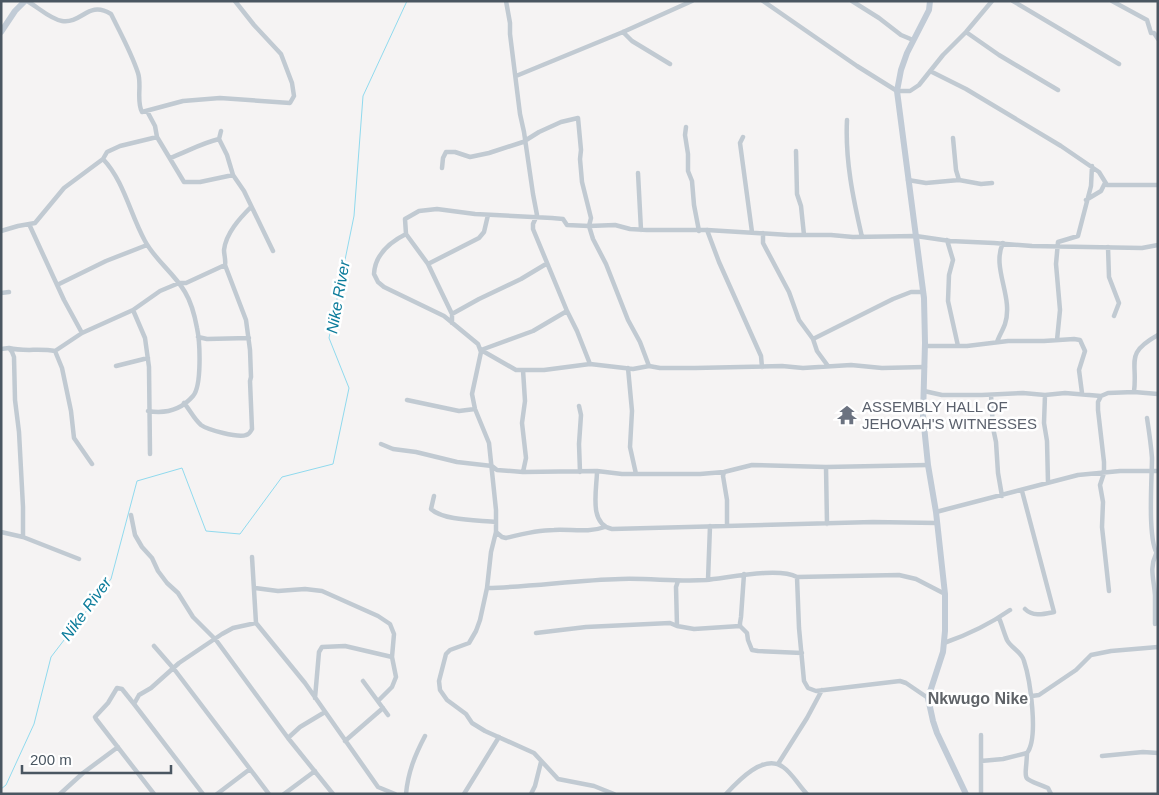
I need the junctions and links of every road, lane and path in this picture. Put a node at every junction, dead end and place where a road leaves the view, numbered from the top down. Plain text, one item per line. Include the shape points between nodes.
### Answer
1 (26, 1) edge
2 (235, 1) edge
3 (506, 1) edge
4 (692, 1) edge
5 (763, 1) edge
6 (852, 1) edge
7 (930, 1) edge
8 (992, 1) edge
9 (1013, 1) edge
10 (1112, 1) edge
11 (1, 32) edge
12 (623, 32) junction
13 (966, 32) junction
14 (1158, 39) edge
15 (913, 40) junction
16 (670, 64) dead end
17 (1119, 64) dead end
18 (930, 71) junction
19 (516, 76) junction
20 (1058, 90) dead end
21 (897, 91) junction
22 (148, 111) junction
23 (847, 120) dead end
24 (686, 127) dead end
25 (221, 131) dead end
26 (157, 137) junction
27 (742, 137) dead end
28 (953, 138) dead end
29 (218, 139) junction
30 (526, 140) junction
31 (796, 151) dead end
32 (170, 158) junction
33 (103, 159) junction
34 (1092, 166) junction
35 (442, 168) dead end
36 (638, 173) dead end
37 (233, 175) junction
38 (908, 180) junction
39 (959, 180) junction
40 (992, 183) dead end
41 (1105, 183) junction
42 (1158, 185) edge
43 (1086, 200) junction
44 (251, 207) junction
45 (488, 215) junction
46 (536, 218) junction
47 (29, 224) junction
48 (589, 226) junction
49 (641, 230) junction
50 (707, 230) junction
51 (1, 231) edge
52 (700, 231) junction
53 (752, 232) junction
54 (406, 234) junction
55 (763, 234) junction
56 (804, 236) junction
57 (916, 236) junction
58 (862, 237) junction
59 (947, 240) junction
60 (1003, 244) junction
61 (147, 245) junction
62 (1158, 245) edge
63 (1058, 246) junction
64 (1108, 246) junction
65 (273, 251) dead end
66 (428, 264) junction
67 (546, 264) junction
68 (225, 265) junction
69 (179, 284) junction
70 (57, 285) junction
71 (9, 292) dead end
72 (923, 292) junction
73 (1, 293) edge
74 (133, 310) junction
75 (567, 311) junction
76 (452, 314) junction
77 (1114, 316) dead end
78 (452, 323) junction
79 (82, 333) junction
80 (1158, 335) edge
81 (198, 337) junction
82 (249, 338) junction
83 (813, 339) junction
84 (1057, 340) junction
85 (997, 342) junction
86 (925, 346) junction
87 (958, 346) junction
88 (9, 348) junction
89 (1, 349) edge
90 (481, 350) junction
91 (55, 351) junction
92 (148, 358) junction
93 (590, 364) junction
94 (116, 366) dead end
95 (650, 366) junction
96 (828, 366) junction
97 (925, 366) junction
98 (762, 367) junction
99 (628, 368) junction
100 (523, 370) junction
101 (924, 391) junction
102 (1134, 392) junction
103 (1082, 393) junction
104 (991, 394) junction
105 (1158, 394) edge
106 (1046, 395) junction
107 (1101, 396) junction
108 (407, 400) dead end
109 (184, 403) junction
110 (579, 406) dead end
111 (475, 409) junction
112 (148, 411) junction
113 (1147, 418) dead end
114 (381, 444) dead end
115 (150, 454) dead end
116 (92, 464) dead end
117 (928, 465) junction
118 (492, 466) junction
119 (826, 467) junction
120 (597, 471) junction
121 (1158, 471) edge
122 (523, 472) junction
123 (580, 472) junction
124 (724, 472) junction
125 (1150, 472) junction
126 (1104, 473) junction
127 (636, 474) junction
128 (1048, 483) junction
129 (1022, 491) junction
130 (434, 496) dead end
131 (1002, 496) junction
132 (936, 512) junction
133 (131, 515) dead end
134 (496, 522) junction
135 (938, 522) junction
136 (827, 524) junction
137 (727, 525) junction
138 (710, 526) junction
139 (605, 527) junction
140 (1, 532) edge
141 (496, 532) junction
142 (23, 537) junction
143 (1157, 555) edge
144 (252, 557) dead end
145 (79, 559) dead end
146 (744, 574) junction
147 (797, 576) junction
148 (708, 580) junction
149 (678, 581) junction
150 (255, 588) junction
151 (487, 588) junction
152 (1108, 591) dead end
153 (945, 594) junction
154 (1025, 609) dead end
155 (1010, 610) dead end
156 (999, 618) junction
157 (256, 624) junction
158 (1156, 624) dead end
159 (677, 626) junction
160 (740, 626) junction
161 (536, 633) dead end
162 (216, 640) junction
163 (944, 643) junction
164 (154, 646) dead end
165 (1158, 647) edge
166 (802, 653) junction
167 (392, 657) junction
168 (174, 669) junction
169 (363, 681) dead end
170 (822, 690) junction
171 (1032, 696) junction
172 (315, 698) junction
173 (928, 698) junction
174 (378, 701) junction
175 (134, 704) junction
176 (383, 708) junction
177 (326, 712) junction
178 (388, 715) dead end
179 (981, 735) dead end
180 (426, 736) dead end
181 (288, 738) junction
182 (499, 738) junction
183 (345, 741) junction
184 (118, 747) junction
185 (1027, 753) junction
186 (1158, 753) edge
187 (1102, 756) dead end
188 (981, 761) junction
189 (541, 762) junction
190 (778, 764) junction
191 (250, 769) junction
192 (314, 771) junction
193 (60, 794) edge
194 (154, 794) edge
195 (203, 794) edge
196 (217, 794) edge
197 (269, 794) edge
198 (284, 794) edge
199 (333, 794) edge
200 (395, 794) edge
201 (406, 794) edge
202 (464, 794) edge
203 (531, 794) edge
204 (614, 794) edge
205 (726, 794) edge
206 (807, 794) edge
207 (966, 794) edge
208 (981, 794) edge
209 (1051, 794) edge

1 - 11 street
1 - 22 street via 64,21 94,8 111,14 138,72 140,110
2 - 22 street via 281,54 292,83 292,101 287,104 220,98 183,101
3 - 19 street
4 - 12 street
5 - 21 street
6 - 15 street
7 - 15 street via 929,10
8 - 13 street
9 - 17 street
10 - 14 street via 1147,20 1151,32
12 - 16 street
12 - 19 street
13 - 18 street
13 - 20 street
15 - 21 street
18 - 21 street via 910,91
18 - 34 street via 966,89
19 - 30 street
21 - 38 street
22 - 26 street
23 - 58 street via 852,191
24 - 52 street via 688,172
25 - 29 street
26 - 32 street
26 - 33 street via 120,146 107,152
27 - 53 street via 740,143
28 - 39 street
29 - 32 street
29 - 37 street
30 - 35 street via 470,157 446,152
30 - 46 street
30 - 48 street via 552,125 578,118 582,182 591,218
31 - 56 street via 797,194
32 - 37 street via 184,182
33 - 47 street via 64,188 35,223
33 - 61 street via 112,169
34 - 41 street via 1100,172
34 - 43 street
36 - 49 street
37 - 44 street
38 - 39 street via 926,183
38 - 57 street
39 - 40 street
41 - 42 street
41 - 43 street via 1101,191
43 - 63 street via 1078,236 1058,242
44 - 65 street
44 - 68 street via 228,237
45 - 46 street
45 - 54 street via 419,210 405,219
45 - 66 street via 484,232 478,238
46 - 48 street
46 - 67 street via 532,229
47 - 51 street
47 - 70 street
48 - 49 street via 615,225
48 - 95 street
49 - 52 street
50 - 52 street
50 - 53 street
50 - 98 street via 761,356
53 - 55 street
54 - 66 street
54 - 78 street via 389,244 378,260 374,274 378,282 414,303 436,311
55 - 56 street
55 - 83 street via 763,244 800,320
56 - 58 street
57 - 58 street
57 - 59 street
57 - 72 street
59 - 60 street
59 - 87 street via 953,260 948,301
60 - 63 street
60 - 85 street via 999,258 1006,324
61 - 69 street
61 - 70 street
62 - 64 street via 1142,248
63 - 64 street
63 - 84 street via 1056,264 1060,310
64 - 77 street via 1110,277 1119,303
66 - 76 street
67 - 75 street
67 - 76 street
68 - 69 street
68 - 82 street
69 - 74 street via 160,291
69 - 81 street via 186,293
70 - 79 street
71 - 73 street
72 - 83 street via 893,298
72 - 86 street
74 - 79 street
74 - 92 street via 145,338
75 - 90 street via 533,331
75 - 93 street
76 - 78 street
78 - 90 street
79 - 91 street
80 - 102 street via 1136,352
81 - 82 street
81 - 109 street via 198,383 194,395
82 - 109 street via 252,429 249,434 230,434 202,426
83 - 96 street
84 - 85 street
84 - 103 street via 1080,340 1083,345 1086,352 1079,370
85 - 87 street
86 - 87 street
86 - 97 street
88 - 89 street
88 - 91 street
88 - 142 street via 14,363 24,507
90 - 100 street via 516,370
90 - 111 street via 472,394
91 - 116 street via 62,368 74,438
92 - 94 street
92 - 112 street
93 - 99 street
93 - 100 street
95 - 98 street
95 - 99 street
96 - 97 street
96 - 98 street
97 - 101 street
99 - 127 street via 632,411 630,447
100 - 122 street via 525,401 522,423 526,458
101 - 104 street via 942,395
101 - 117 street
102 - 105 street
102 - 107 street via 1108,392
103 - 106 street
103 - 107 street
104 - 106 street
104 - 131 street
106 - 128 street via 1044,423
107 - 126 street via 1098,402
108 - 111 street via 459,411
109 - 112 street via 170,412
110 - 123 street
111 - 118 street via 489,443
112 - 115 street
113 - 125 street via 1152,459
114 - 118 street via 457,462
117 - 119 street
117 - 132 street
118 - 122 street via 498,470
118 - 134 street
119 - 124 street via 752,465
119 - 136 street
120 - 123 street
120 - 127 street
120 - 139 street via 597,514
121 - 125 street
122 - 123 street
124 - 127 street
124 - 137 street
125 - 126 street
125 - 143 street
126 - 128 street via 1078,475
126 - 152 street via 1100,485
128 - 129 street
129 - 131 street
129 - 154 street via 1054,612 1028,613
130 - 134 street via 431,509 436,513
131 - 132 street
132 - 135 street
133 - 162 street via 135,535 142,547 193,617
134 - 141 street
135 - 136 street
135 - 153 street
136 - 137 street
137 - 138 street
138 - 139 street
138 - 148 street
139 - 141 street via 530,532 506,538
140 - 142 street
141 - 151 street
142 - 145 street
143 - 158 street via 1152,563
144 - 150 street
146 - 147 street
146 - 148 street
146 - 160 street
147 - 153 street via 899,575 916,579
147 - 166 street
148 - 149 street
149 - 151 street via 623,579
149 - 159 street
150 - 157 street
150 - 167 street via 322,591 378,616 393,628
151 - 182 street via 476,631 469,643 446,654 439,681 440,690 447,700 466,714 472,723
153 - 163 street
155 - 156 street
156 - 163 street
156 - 171 street via 1008,641 1024,659
157 - 162 street via 233,628
157 - 172 street
159 - 160 street via 694,629
159 - 161 street via 670,623 586,627
160 - 166 street via 747,633 754,651
162 - 168 street
162 - 181 street
163 - 173 street
164 - 168 street
165 - 171 street via 1090,655 1076,670 1039,695
166 - 170 street via 806,686 810,690
167 - 172 street via 345,646 322,647
167 - 174 street via 396,677 392,687
168 - 175 street via 139,695
168 - 191 street
169 - 174 street
170 - 173 street via 900,681
170 - 190 street
171 - 185 street via 1033,728
172 - 177 street
173 - 207 street via 938,734
174 - 176 street
175 - 184 street via 117,688 95,717
175 - 195 street
176 - 178 street
176 - 183 street
177 - 181 street
177 - 183 street
179 - 188 street
180 - 201 street via 408,775
181 - 192 street
182 - 189 street via 534,754
182 - 202 street
183 - 200 street via 378,787
184 - 193 street
184 - 194 street
185 - 188 street
185 - 209 street via 1026,778 1048,788
186 - 187 street
188 - 208 street
189 - 203 street
189 - 204 street via 558,779 594,786
190 - 205 street via 753,769
190 - 206 street via 786,768
191 - 196 street
191 - 197 street
192 - 198 street
192 - 199 street

